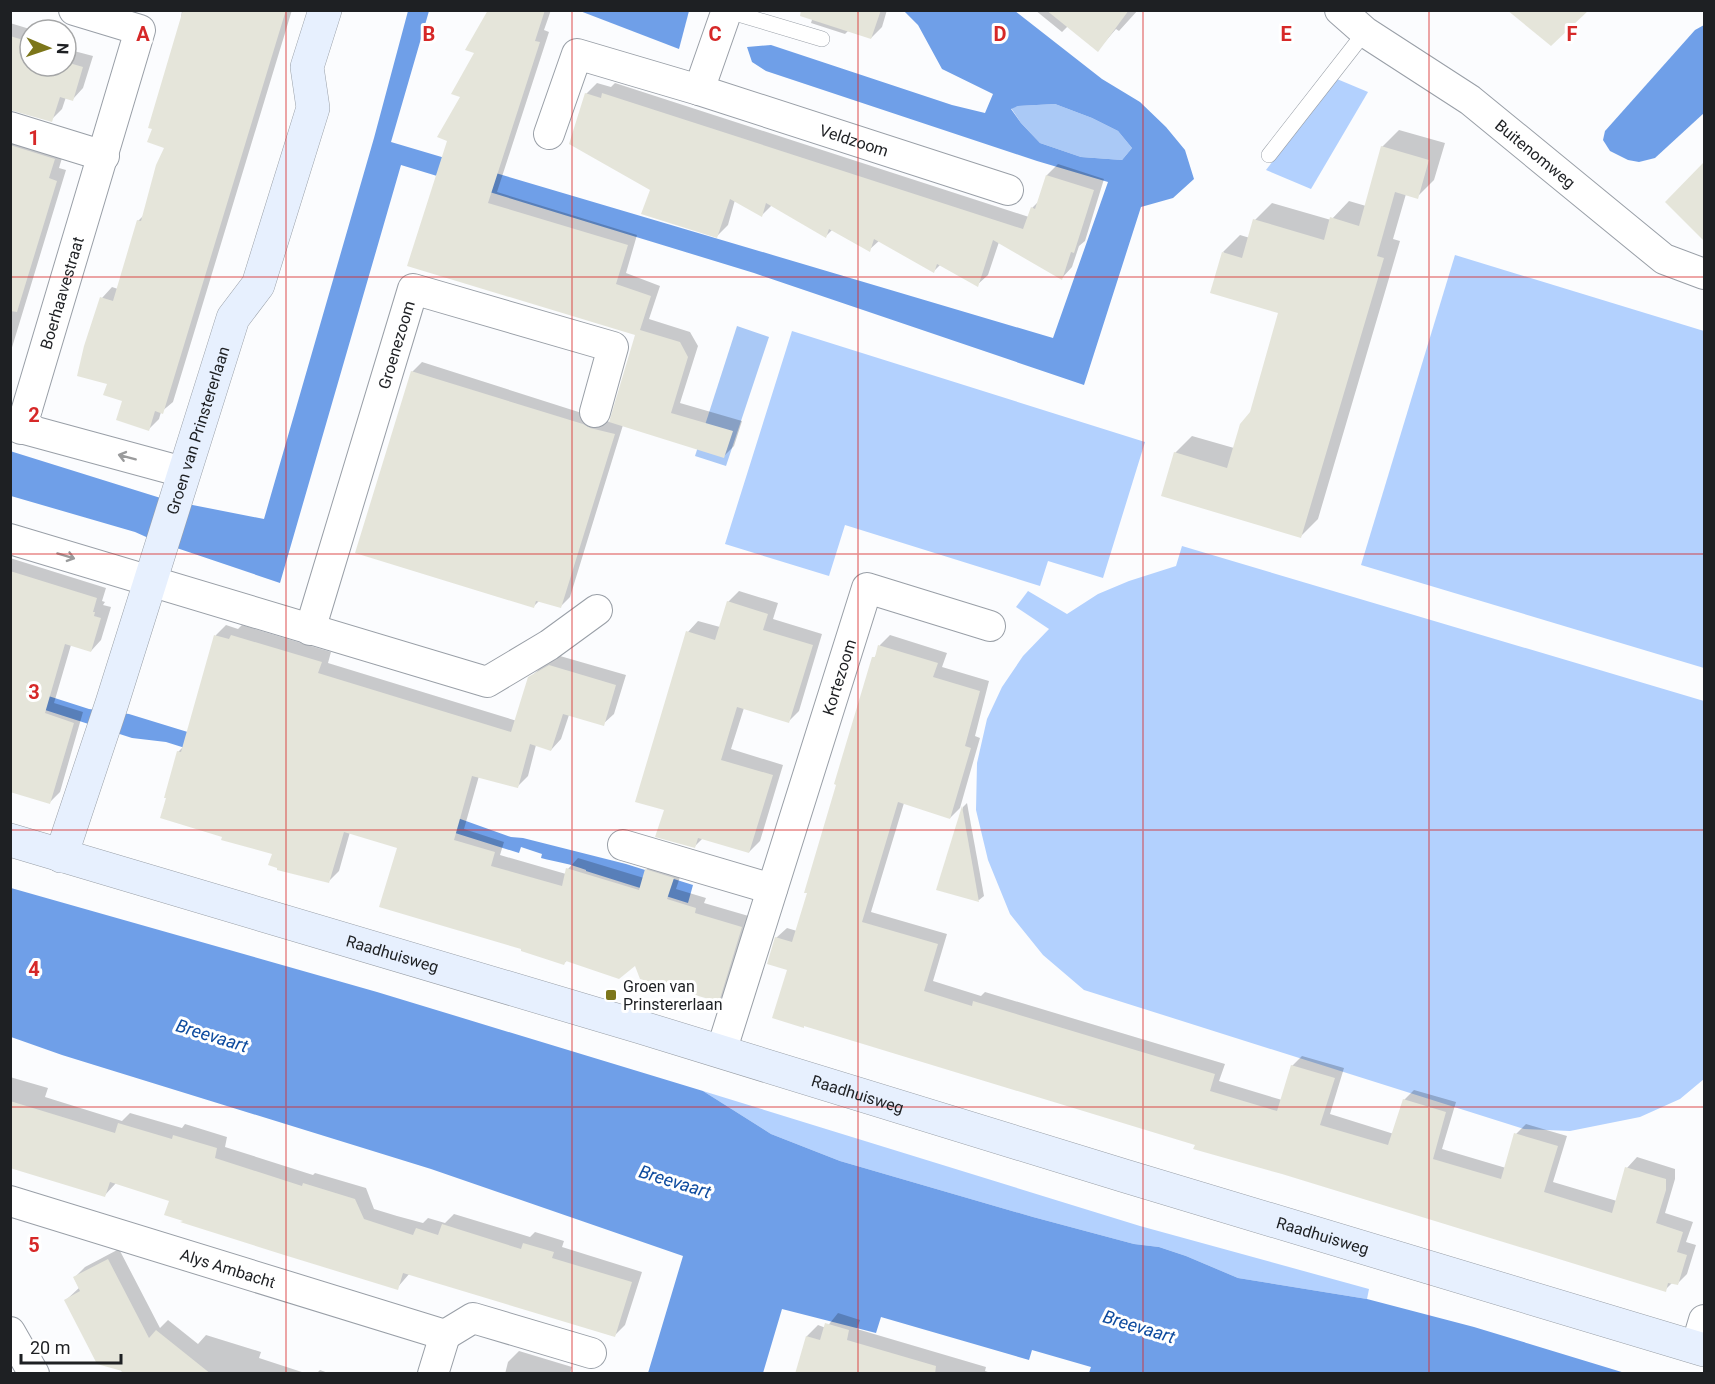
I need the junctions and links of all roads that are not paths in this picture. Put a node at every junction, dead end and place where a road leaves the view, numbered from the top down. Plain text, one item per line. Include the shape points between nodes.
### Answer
1 (74, 10) edge
2 (325, 10) edge
3 (1340, 10) edge
4 (727, 11) edge
5 (1365, 32) junction
6 (822, 39) dead end
7 (699, 90) junction
8 (10, 127) edge
9 (549, 134) dead end
10 (1269, 155) dead end
11 (104, 156) junction
12 (1008, 190) dead end
13 (1704, 274) edge
14 (595, 412) dead end
15 (16, 427) edge
16 (183, 472) junction
17 (10, 539) edge
18 (150, 582) junction
19 (597, 610) dead end
20 (990, 626) dead end
21 (310, 630) junction
22 (10, 840) edge
23 (623, 845) dead end
24 (61, 855) junction
25 (772, 889) junction
26 (721, 1052) junction
27 (10, 1202) edge
28 (10, 1332) edge
29 (445, 1335) junction
30 (1702, 1339) edge
31 (591, 1353) dead end
32 (34, 1374) edge
33 (433, 1374) edge

1 - 11 street, Boerhaavestraat via 141,25
2 - 16 street, Groen van Prinstererlaan via 307,68 313,108 258,285 233,318
3 - 5 street, Buitenomweg
4 - 6 lane
4 - 7 street
5 - 10 lane
5 - 13 street, Buitenomweg via 1470,100 1664,259
7 - 9 street, Veldzoom via 577,54
7 - 12 street, Veldzoom
8 - 11 street
11 - 15 street, Boerhaavestraat
14 - 21 street, Groenezoom via 613,347 413,289
16 -> 15 street
16 - 18 street, Groen van Prinstererlaan
17 -> 18 street
18 - 21 street
18 - 24 street, Groen van Prinstererlaan
19 - 21 street via 487,682
20 - 25 street, Kortezoom via 867,588
22 - 24 street, Raadhuisweg
23 - 25 street
24 - 26 street, Raadhuisweg
25 - 26 street, Kortezoom
26 - 30 street, Raadhuisweg via 1114,1173
27 - 29 street, Alys Ambacht
28 - 32 street
29 - 31 street via 473,1318
29 - 33 street

